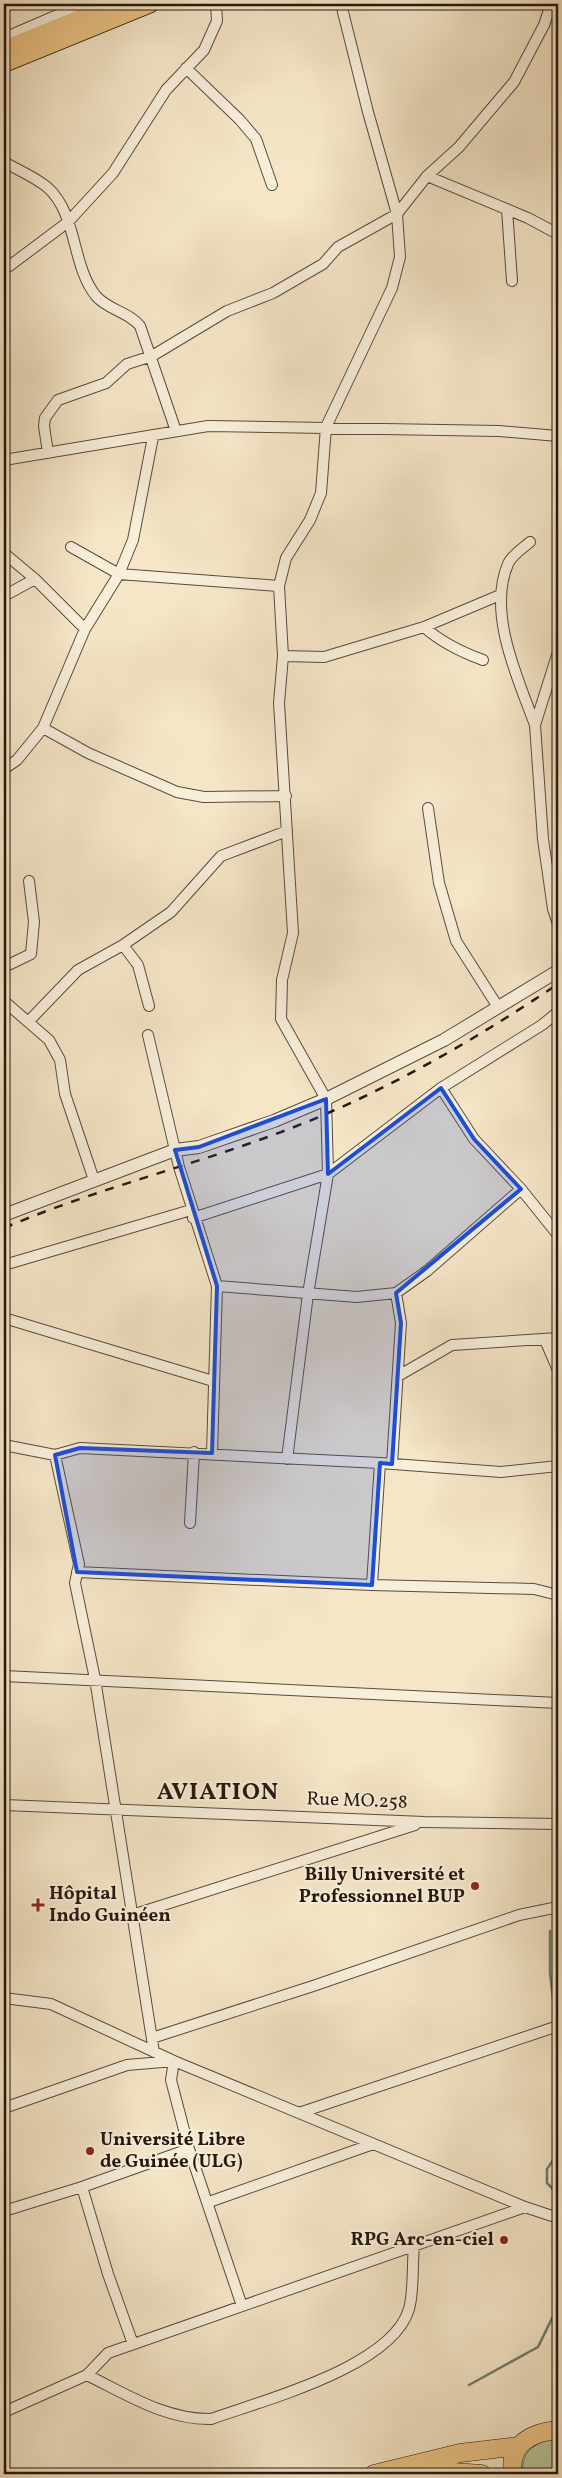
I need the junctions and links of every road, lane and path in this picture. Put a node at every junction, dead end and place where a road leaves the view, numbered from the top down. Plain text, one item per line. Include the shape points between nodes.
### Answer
1 (83, 4) edge
2 (114, 4) edge
3 (151, 4) edge
4 (216, 4) edge
5 (341, 4) edge
6 (551, 4) edge
7 (65, 13) edge
8 (4, 38) edge
9 (4, 49) edge
10 (4, 64) edge
11 (186, 68) junction
12 (4, 162) edge
13 (427, 176) junction
14 (272, 185) dead end
15 (507, 209) junction
16 (396, 214) junction
17 (68, 222) junction
18 (558, 234) edge
19 (4, 270) edge
20 (512, 281) dead end
21 (152, 356) junction
22 (326, 427) junction
23 (176, 430) junction
24 (558, 436) edge
25 (153, 437) junction
26 (48, 453) junction
27 (4, 460) edge
28 (530, 542) dead end
29 (71, 547) dead end
30 (4, 553) edge
31 (119, 574) junction
32 (35, 579) junction
33 (279, 586) junction
34 (500, 595) junction
35 (4, 596) edge
36 (424, 627) junction
37 (85, 629) junction
38 (558, 652) edge
39 (283, 656) junction
40 (483, 660) dead end
41 (534, 725) junction
42 (43, 728) junction
43 (4, 769) edge
44 (286, 796) junction
45 (428, 808) dead end
46 (286, 831) junction
47 (30, 881) dead end
48 (558, 924) edge
49 (123, 945) junction
50 (4, 967) edge
51 (558, 971) edge
52 (4, 1001) edge
53 (149, 1006) dead end
54 (498, 1007) junction
55 (558, 1012) edge
56 (29, 1021) junction
57 (148, 1035) dead end
58 (441, 1088) junction
59 (326, 1099) junction
60 (175, 1150) junction
61 (328, 1174) junction
62 (94, 1180) junction
63 (520, 1189) junction
64 (192, 1214) junction
65 (4, 1215) edge
66 (558, 1235) edge
67 (4, 1265) edge
68 (217, 1286) junction
69 (396, 1292) junction
70 (308, 1294) junction
71 (4, 1318) edge
72 (558, 1338) edge
73 (545, 1340) junction
74 (558, 1370) edge
75 (398, 1376) junction
76 (213, 1381) junction
77 (4, 1445) edge
78 (194, 1452) junction
79 (212, 1453) junction
80 (55, 1455) junction
81 (287, 1459) junction
82 (380, 1463) junction
83 (392, 1464) junction
84 (558, 1466) edge
85 (190, 1523) dead end
86 (77, 1572) junction
87 (372, 1585) junction
88 (558, 1595) edge
89 (4, 1676) edge
90 (95, 1679) junction
91 (558, 1703) edge
92 (4, 1805) edge
93 (115, 1809) junction
94 (424, 1822) junction
95 (558, 1824) edge
96 (558, 1907) edge
97 (132, 1915) junction
98 (558, 1932) edge
99 (558, 1988) edge
100 (4, 1998) edge
101 (558, 2026) edge
102 (152, 2038) junction
103 (154, 2052) junction
104 (174, 2061) junction
105 (4, 2108) edge
106 (299, 2113) junction
107 (373, 2144) junction
108 (189, 2149) junction
109 (82, 2187) junction
110 (209, 2202) junction
111 (525, 2207) junction
112 (4, 2211) edge
113 (558, 2218) edge
114 (414, 2248) junction
115 (242, 2306) junction
116 (132, 2344) junction
117 (86, 2375) junction
118 (4, 2412) edge
119 (558, 2430) edge
120 (519, 2446) junction
121 (374, 2474) edge
122 (427, 2474) edge
123 (482, 2474) edge
124 (513, 2474) edge

1 - 7 street
2 - 7 main road
3 - 10 main road
4 - 11 street via 217,21 204,50
5 - 16 street
6 - 13 street via 544,25 514,82 459,147
7 - 8 street
7 - 9 main road
11 - 14 street via 256,140
11 - 17 street via 166,90 113,173
12 - 17 street via 46,186 54,194
13 - 15 street
13 - 16 street
15 - 18 street
15 - 20 street
16 - 21 street via 338,247 323,264 273,293 226,311
16 - 22 street via 400,257 392,288
17 - 19 street
17 - 21 street via 81,267 96,296 134,319
21 - 23 street
21 - 26 street via 126,364 106,383 58,400 45,418
22 - 23 street via 208,426
22 - 24 street via 499,431
22 - 33 street via 320,493 310,520 286,558
23 - 25 street
25 - 26 street
25 - 31 street via 132,540
26 - 27 street
28 - 34 street via 508,562
29 - 31 street
30 - 32 street
31 - 33 street
31 - 37 street
32 - 35 street
32 - 37 street
33 - 39 street
34 - 36 street
34 - 41 street via 508,652
36 - 39 street via 324,657
36 - 40 street via 452,647
37 - 42 street
38 - 41 street
39 - 44 street via 279,704
41 - 48 street via 543,839
42 - 43 street
42 - 44 street via 88,754 177,792 204,797
44 - 46 street
45 - 54 street via 439,882 456,941
46 - 49 street via 221,856 171,912
46 - 59 street via 293,933 282,980 281,1019
47 - 50 street via 34,922 31,954
49 - 53 street via 138,965
49 - 56 street via 78,970
51 - 54 street
52 - 56 street
54 - 59 street via 444,1040
55 - 58 street
56 - 62 street via 49,1040 60,1060 65,1094
57 - 60 street
58 - 61 street
58 - 63 street via 474,1139
59 - 60 street via 199,1147
59 - 61 street
60 - 62 street
60 - 64 street
61 - 64 street
61 - 70 street
62 - 65 street
63 - 66 street
63 - 69 street via 427,1271
64 - 67 street
64 - 68 street
68 - 70 street
68 - 76 street
69 - 70 street via 357,1297
69 - 75 street via 402,1323
70 - 81 street
71 - 76 street
72 - 73 street
73 - 74 street
73 - 75 street via 452,1345
75 - 83 street
76 - 79 street
77 - 80 street
78 - 79 street
78 - 80 street via 80,1448
78 - 85 street
79 - 81 street
80 - 86 street via 79,1564
81 - 82 street
82 - 83 street
82 - 87 street
83 - 84 street via 501,1472
86 - 87 street
86 - 90 street via 75,1583
87 - 88 street via 534,1589
89 - 90 street
90 - 91 street
90 - 93 street
92 - 93 street, Rue MO.258
93 - 94 street, Rue MO.258
93 - 97 street
94 - 95 street, Rue MO.258
94 - 97 street
96 - 102 street via 518,1915
97 - 102 street
98 - 99 street
100 - 103 street via 52,2004
101 - 106 street
102 - 103 street
103 - 104 street
104 - 105 street via 127,2065
104 - 106 street
104 - 108 street via 171,2080
106 - 107 street
107 - 110 street
107 - 111 street
108 - 109 street
108 - 110 street
109 - 112 street
109 - 116 street
110 - 115 street
111 - 113 street
111 - 114 street
114 - 115 street
114 - 117 street via 409,2308 397,2331 378,2349 346,2370 210,2420 192,2420 155,2409
115 - 116 street
116 - 117 street via 108,2353
117 - 118 street
119 - 120 highway via 532,2436
120 - 121 highway via 460,2454
120 - 124 highway via 512,2460
122 - 123 highway

